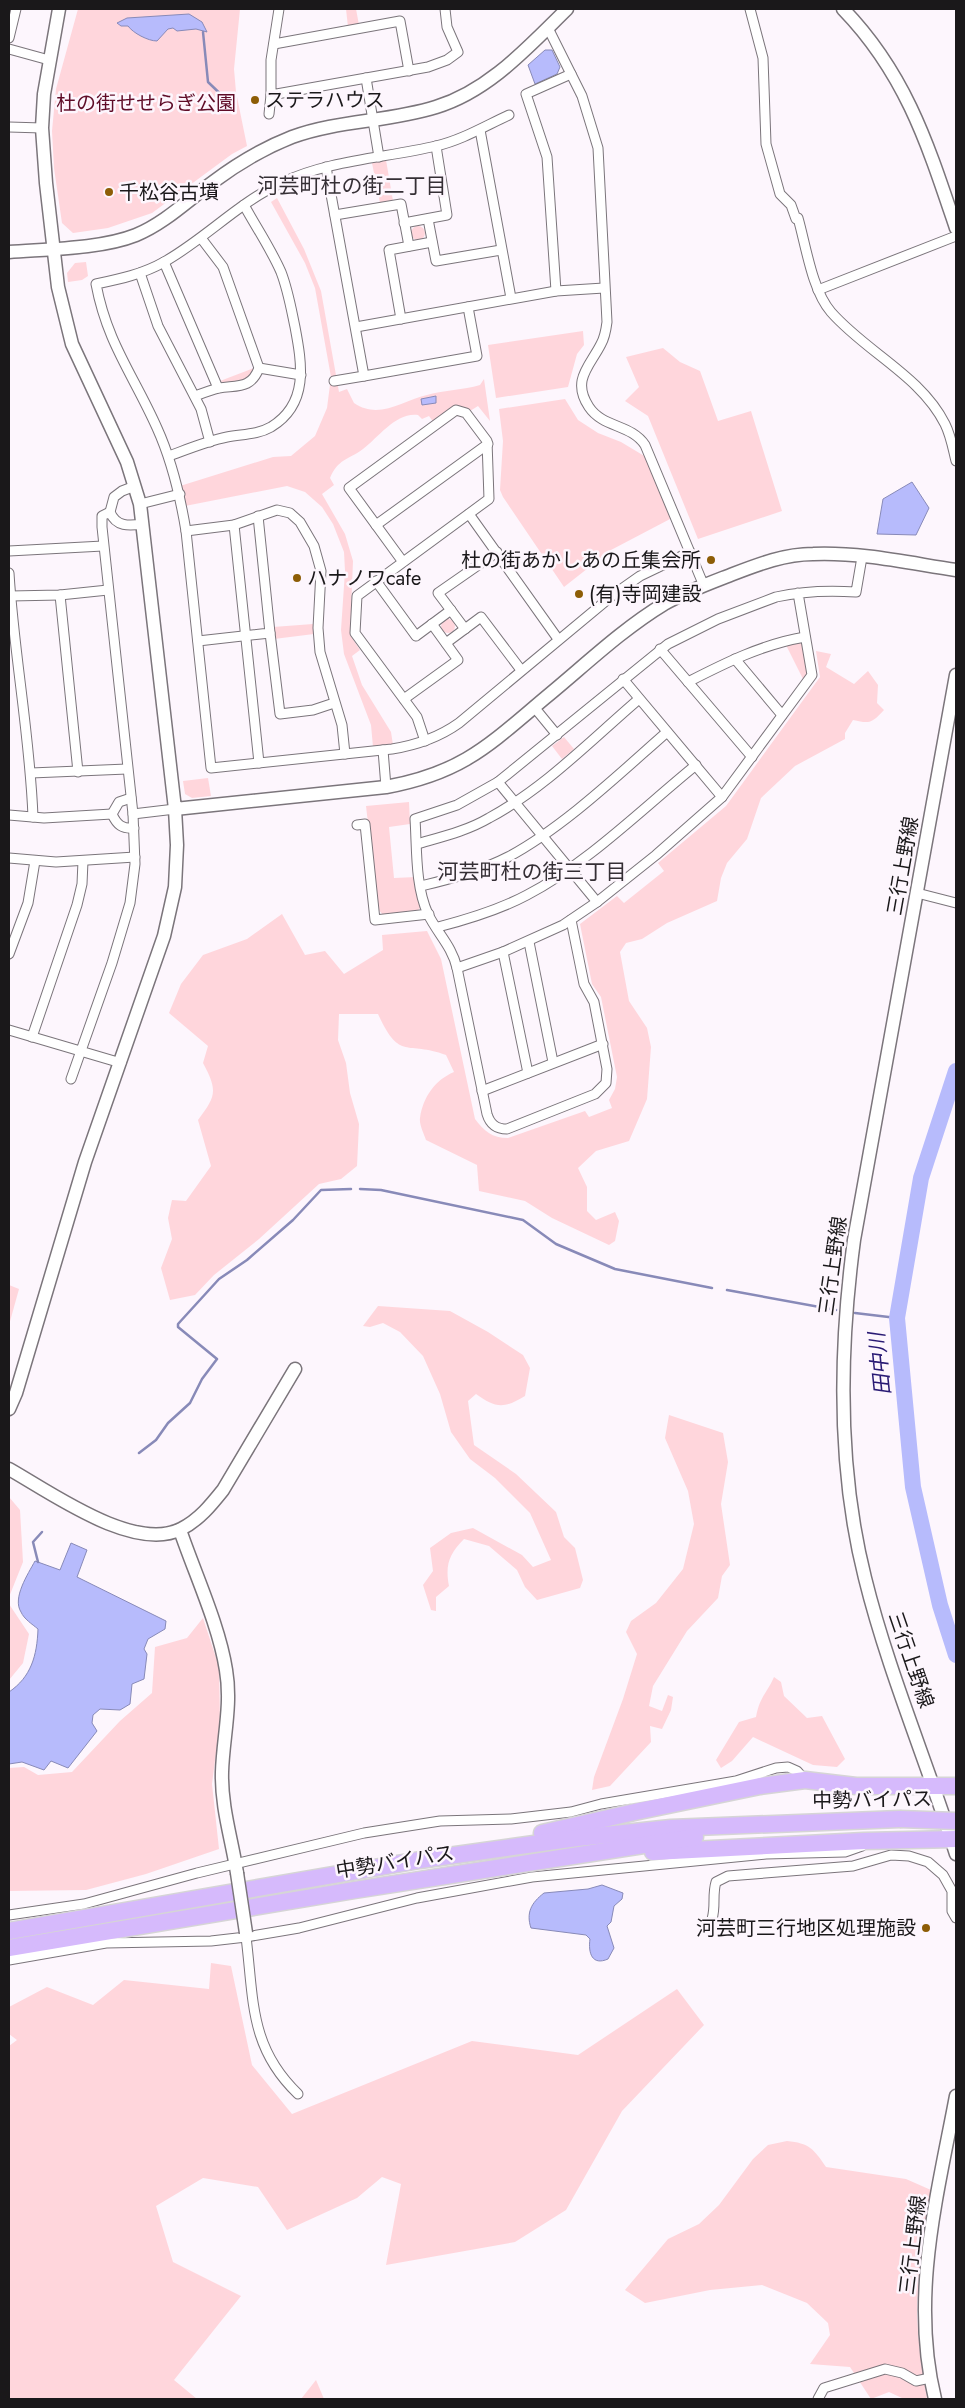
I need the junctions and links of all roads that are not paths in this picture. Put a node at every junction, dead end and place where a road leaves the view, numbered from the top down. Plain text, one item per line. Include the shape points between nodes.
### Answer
1 (16, 9) edge
2 (59, 9) edge
3 (279, 9) edge
4 (446, 9) edge
5 (567, 9) edge
6 (750, 9) edge
7 (843, 9) edge
8 (548, 28) junction
9 (9, 38) edge
10 (274, 44) junction
11 (9, 52) edge
12 (50, 60) junction
13 (409, 71) junction
14 (571, 74) junction
15 (366, 78) junction
16 (271, 95) junction
17 (269, 114) dead end
18 (509, 115) dead end
19 (373, 119) junction
20 (9, 127) edge
21 (42, 128) junction
22 (480, 130) junction
23 (436, 146) junction
24 (379, 156) junction
25 (326, 167) junction
26 (244, 205) junction
27 (335, 215) junction
28 (428, 219) junction
29 (404, 223) junction
30 (956, 228) edge
31 (956, 236) edge
32 (201, 238) junction
33 (432, 242) junction
34 (409, 246) junction
35 (53, 249) junction
36 (501, 250) junction
37 (9, 252) edge
38 (164, 262) junction
39 (140, 273) junction
40 (604, 288) junction
41 (818, 290) junction
42 (556, 291) junction
43 (511, 298) junction
44 (468, 307) junction
45 (401, 319) junction
46 (356, 327) junction
47 (259, 368) junction
48 (301, 374) junction
49 (364, 376) junction
50 (334, 381) dead end
51 (218, 388) junction
52 (195, 396) junction
53 (210, 442) junction
54 (488, 444) junction
55 (169, 456) junction
56 (956, 461) edge
57 (135, 486) junction
58 (180, 494) junction
59 (140, 504) junction
60 (110, 512) junction
61 (469, 514) junction
62 (258, 516) junction
63 (143, 524) junction
64 (234, 524) junction
65 (376, 525) junction
66 (186, 530) junction
67 (103, 546) junction
68 (9, 551) edge
69 (496, 552) junction
70 (690, 552) junction
71 (862, 557) junction
72 (403, 562) junction
73 (956, 570) edge
74 (9, 573) edge
75 (376, 581) junction
76 (704, 586) junction
77 (108, 590) junction
78 (798, 593) junction
79 (60, 595) junction
80 (10, 596) junction
81 (451, 610) junction
82 (432, 624) junction
83 (465, 629) junction
84 (270, 633) junction
85 (246, 636) junction
86 (804, 637) junction
87 (558, 639) junction
88 (198, 641) junction
89 (446, 643) junction
90 (660, 650) junction
91 (735, 659) junction
92 (521, 670) junction
93 (956, 675) edge
94 (623, 679) junction
95 (688, 682) junction
96 (404, 699) junction
97 (639, 699) junction
98 (334, 703) junction
99 (534, 707) junction
100 (782, 715) junction
101 (667, 732) junction
102 (557, 735) junction
103 (425, 741) junction
104 (383, 750) junction
105 (344, 754) junction
106 (752, 757) junction
107 (259, 763) junction
108 (696, 765) junction
109 (127, 769) junction
110 (78, 772) junction
111 (31, 773) junction
112 (498, 782) junction
113 (386, 787) junction
114 (722, 797) junction
115 (131, 798) junction
116 (514, 804) junction
117 (175, 808) junction
118 (9, 814) edge
119 (112, 814) junction
120 (133, 814) junction
121 (33, 817) junction
122 (358, 825) dead end
123 (134, 828) junction
124 (541, 836) junction
125 (417, 844) junction
126 (9, 858) edge
127 (135, 858) junction
128 (83, 861) junction
129 (35, 862) junction
130 (570, 869) junction
131 (421, 886) junction
132 (917, 893) junction
133 (597, 902) junction
134 (956, 903) edge
135 (428, 914) junction
136 (571, 920) junction
137 (438, 927) junction
138 (529, 942) junction
139 (504, 952) junction
140 (9, 954) edge
141 (457, 968) junction
142 (9, 1030) edge
143 (32, 1037) junction
144 (602, 1044) junction
145 (81, 1051) junction
146 (553, 1062) junction
147 (121, 1063) junction
148 (528, 1073) junction
149 (71, 1079) dead end
150 (482, 1092) junction
151 (295, 1369) dead end
152 (9, 1408) edge
153 (9, 1469) edge
154 (180, 1530) junction
155 (804, 1780) junction
156 (934, 1786) junction
157 (956, 1786) edge
158 (956, 1821) edge
159 (789, 1824) junction
160 (874, 1840) junction
161 (955, 1844) edge
162 (420, 1860) junction
163 (526, 1864) junction
164 (236, 1869) junction
165 (9, 1915) edge
166 (956, 1918) edge
167 (712, 1919) dead end
168 (9, 1931) edge
169 (246, 1935) junction
170 (9, 1948) edge
171 (9, 1960) edge
172 (298, 2094) dead end
173 (956, 2096) edge
174 (930, 2378) junction
175 (818, 2399) edge
176 (934, 2399) edge

1 - 9 street
2 - 12 street
3 - 10 street
4 - 13 street via 447,27 458,52 447,60
5 - 8 street
6 - 41 street via 763,58 764,130 769,158 780,194 798,218
7 - 30 street via 881,53 902,90 921,127
8 - 14 street
8 - 19 street via 498,73 456,100 427,110
10 - 13 street via 400,21
10 - 16 street
11 - 12 street
12 - 21 street
13 - 15 street
14 - 40 street via 598,148
14 - 42 street via 526,94 547,157
15 - 16 street
15 - 19 street
16 - 17 street
18 - 22 street
19 - 24 street
19 - 35 street via 292,137 261,151 162,221 134,235 104,243
20 - 21 street
21 - 35 street
22 - 23 street
22 - 36 street
23 - 24 street
23 - 28 street via 448,215
24 - 25 street
25 - 26 street via 282,182
25 - 27 street
26 - 32 street
26 - 48 street via 287,288 302,364
27 - 29 street via 401,204
27 - 46 street
28 - 29 street
28 - 33 street
29 - 34 street
31 - 41 street
32 - 38 street
32 - 47 street via 224,267
33 - 34 street
33 - 36 street via 436,262
34 - 45 street via 389,250
35 - 37 street
35 - 57 street via 62,311 72,344
36 - 43 street
38 - 39 street
38 - 51 street
39 - 52 street via 158,326
39 - 55 street via 96,284 112,342
40 - 42 street
40 - 70 street via 606,335 585,369 584,399 601,420 628,430 642,440
41 - 56 street via 831,312 890,362 935,408 946,426
42 - 43 street
43 - 44 street
44 - 45 street
44 - 49 street via 477,356
45 - 46 street
46 - 49 street
47 - 48 street
47 - 51 street via 253,381 245,386
48 - 53 street via 297,398 280,421 250,435
49 - 50 street
51 - 52 street
52 - 53 street
53 - 55 street
54 - 61 street via 489,499
54 - 65 street
54 - 65 street via 466,413 456,410 350,488
55 - 58 street
57 - 59 street
57 - 60 street via 114,497
58 - 59 street
58 - 66 street
59 - 63 street
60 - 63 street via 115,521 123,525
60 - 67 street via 102,516
61 - 69 street
61 - 72 street
62 - 64 street
62 - 84 street
62 - 98 street via 277,510 290,513 300,522 314,546 321,571 320,652
63 - 117 street
64 - 66 street
64 - 85 street
65 - 72 street
66 - 88 street
67 - 68 street
67 - 77 street
69 - 81 street via 438,593
69 - 87 street
70 - 76 street
70 - 87 street via 625,586
71 - 73 street
71 - 76 street via 820,554 785,557
71 - 78 street via 856,592
72 - 75 street
74 - 80 street
75 - 82 street via 416,636
75 - 96 street via 357,596 355,632
76 - 99 street via 665,604 638,622
77 - 79 street
77 - 109 street
78 - 86 street
78 - 90 street via 754,604 688,633
79 - 80 street
79 - 110 street
80 - 111 street
81 - 82 street
81 - 83 street
82 - 89 street
83 - 89 street
83 - 92 street via 481,617
84 - 85 street
84 - 98 street via 280,714 313,710
85 - 88 street
85 - 107 street
86 - 91 street via 784,640
86 - 100 street via 812,675
87 - 92 street
88 - 107 street via 211,768
89 - 96 street via 458,660
90 - 94 street
90 - 95 street
91 - 95 street
91 - 100 street
92 - 103 street via 459,723
93 - 132 street, 三行上野線
94 - 97 street
94 - 102 street
95 - 106 street
96 - 103 street via 417,717
97 - 101 street
97 - 116 street
98 - 105 street via 342,725
99 - 102 street
99 - 113 street via 472,757 432,776
100 - 106 street
101 - 108 street
101 - 124 street
102 - 112 street
103 - 104 street
104 - 105 street
104 - 113 street
105 - 107 street
106 - 114 street
108 - 114 street
108 - 130 street
109 - 110 street
109 - 115 street
110 - 111 street
111 - 121 street
112 - 116 street
112 - 125 street via 457,805 416,819
113 - 117 street
114 - 133 street
115 - 119 street via 119,802
115 - 120 street
116 - 124 street
116 - 125 street via 461,831
117 - 120 street
117 - 147 street via 177,864 170,909
118 - 121 street
119 - 121 street
119 - 123 street via 122,827
120 - 123 street
122 - 135 street via 364,824 375,920
123 - 127 street
124 - 130 street
124 - 131 street via 487,866
125 - 131 street
126 - 129 street
127 - 128 street
127 - 145 street via 130,903
128 - 129 street
128 - 143 street via 77,905
129 - 140 street via 28,903
130 - 133 street
130 - 137 street via 511,903
131 - 135 street
132 - 134 street
132 - 156 street, 三行上野線 via 854,1240 845,1305 842,1374 848,1490 864,1577
133 - 136 street
135 - 137 street
136 - 138 street
136 - 144 street via 584,984 594,1002
137 - 141 street via 455,956
138 - 139 street
138 - 146 street
139 - 141 street
139 - 148 street
141 - 150 street
142 - 143 street
143 - 145 street
144 - 146 street
144 - 150 street via 608,1077 595,1094 503,1129 492,1124
145 - 147 street
145 - 149 street
146 - 148 street
147 - 152 street via 85,1162
148 - 150 street
151 - 154 street via 223,1490 204,1512
153 - 154 street via 108,1525 144,1533 165,1534
154 - 164 street via 221,1645 226,1670 229,1707 222,1773 223,1798
155 - 156 highway via 856,1786
155 - 162 highway via 640,1811
155 - 164 street via 797,1771 776,1768 736,1781 564,1813 511,1819 440,1821 364,1833
156 - 157 highway
156 - 161 street, 三行上野線
158 - 159 highway, 中勢バイパス, bridge via 900,1819
159 - 162 highway, 中勢バイパス via 671,1828
159 - 163 highway, 中勢バイパス
160 - 161 highway
160 - 163 highway via 642,1853
160 - 169 street via 845,1852 766,1854 532,1877 462,1889 299,1928
162 - 168 highway, 中勢バイパス
163 - 170 highway, 中勢バイパス
164 - 165 street via 84,1904
164 - 169 street, bridge
166 - 167 street via 952,1911 952,1891 943,1875 928,1862 909,1856 891,1856 853,1866 728,1876 716,1882 713,1890 715,1908
169 - 171 street via 211,1941 106,1942
169 - 172 street via 256,2021 264,2047 280,2077
173 - 174 street, 三行上野線 via 928,2242 924,2296
174 - 175 street via 916,2381 885,2369 824,2388
174 - 176 street, 三行上野線

